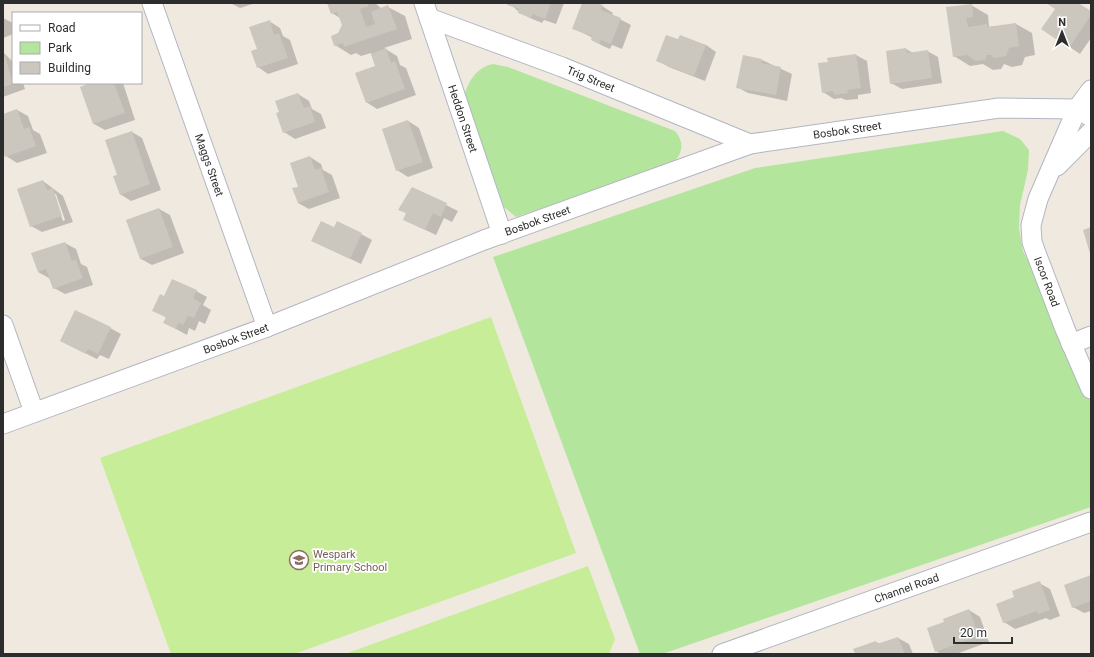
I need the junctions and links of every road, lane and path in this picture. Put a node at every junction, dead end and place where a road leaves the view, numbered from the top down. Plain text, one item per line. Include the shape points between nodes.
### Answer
1 (152, 3) edge
2 (426, 10) edge
3 (1091, 90) edge
4 (1084, 113) edge
5 (1091, 132) edge
6 (750, 144) junction
7 (1050, 172) junction
8 (502, 234) junction
9 (3, 325) edge
10 (267, 327) junction
11 (1091, 336) edge
12 (1071, 344) junction
13 (1091, 389) edge
14 (34, 412) junction
15 (3, 424) edge
16 (1091, 522) edge
17 (722, 654) edge

1 - 10 street, Maggs Street
2 - 6 street, Trig Street
2 - 8 street, Heddon Street
3 - 4 street, Iscor Road
4 - 6 street, Bosbok Street via 999,108
4 - 7 street, Iscor Road
5 - 7 street, Iscor Road
6 - 8 street, Bosbok Street
7 - 12 street, Iscor Road via 1034,211 1031,234 1036,254
8 - 10 street, Bosbok Street
9 - 14 street
10 - 14 street, Bosbok Street
11 - 12 street
12 - 13 street, Iscor Road
14 - 15 street, Bosbok Street
16 - 17 street, Channel Road

